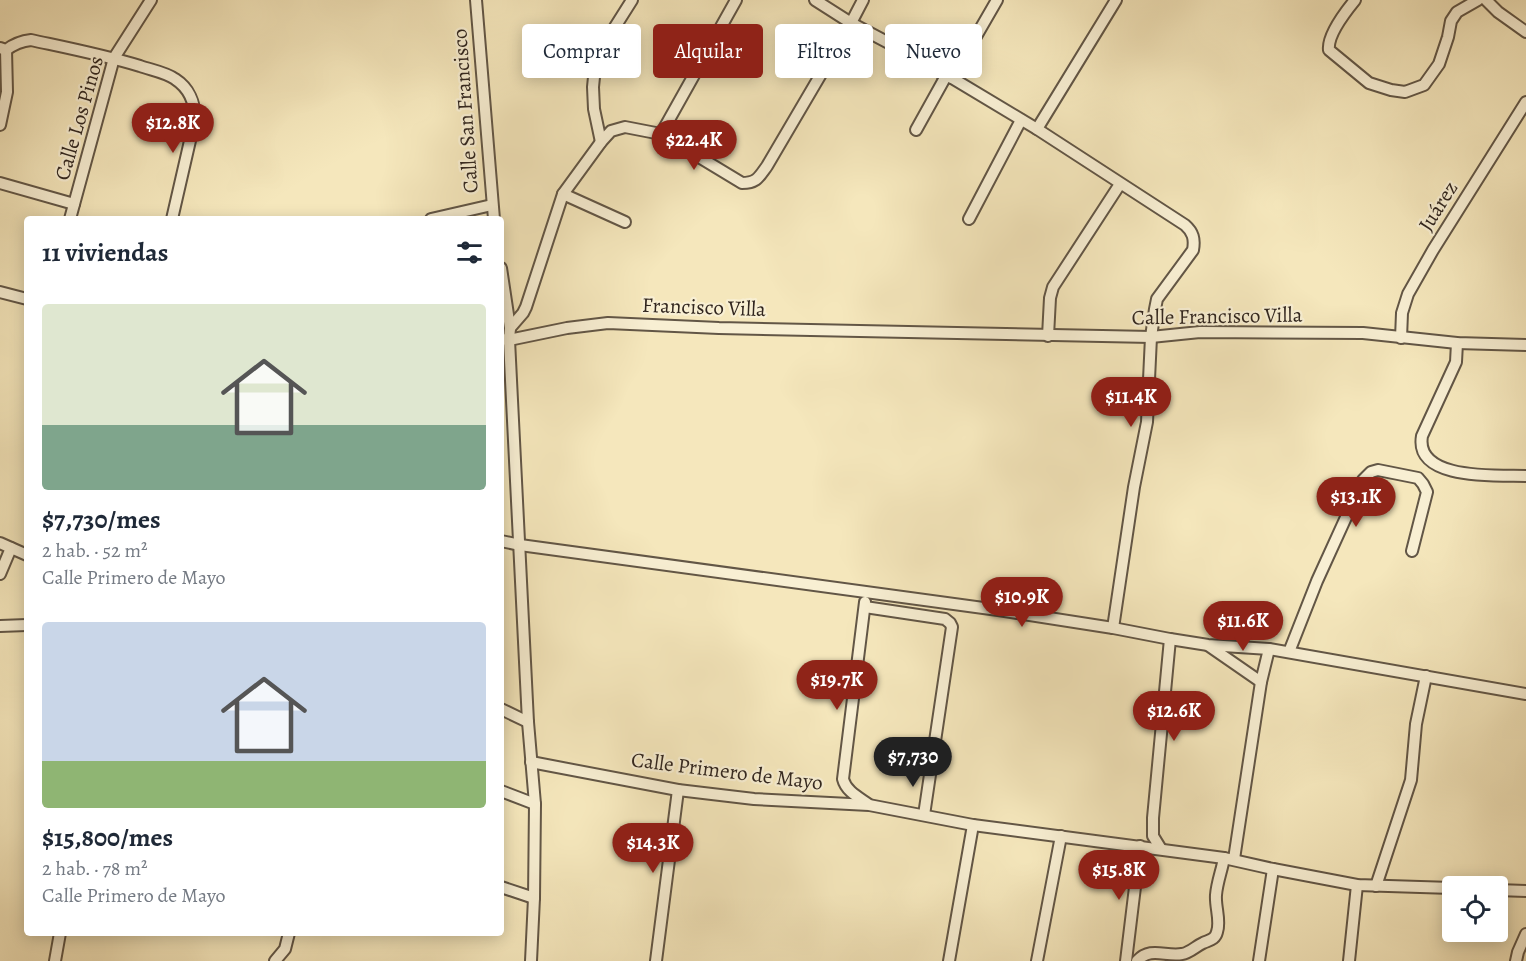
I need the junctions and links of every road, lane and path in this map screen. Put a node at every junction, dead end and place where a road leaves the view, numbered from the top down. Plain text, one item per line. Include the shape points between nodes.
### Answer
1 (151, 0) edge
2 (476, 0) edge
3 (632, 0) edge
4 (736, 0) edge
5 (815, 0) edge
6 (863, 0) edge
7 (997, 0) edge
8 (1116, 0) edge
9 (1355, 0) edge
10 (1478, 0) edge
11 (1486, 0) edge
12 (851, 23) junction
13 (982, 24) edge
14 (1526, 32) edge
15 (885, 41) edge
16 (3, 49) edge
17 (114, 58) junction
18 (948, 78) edge
19 (951, 78) edge
20 (1526, 102) edge
21 (1021, 120) junction
22 (0, 126) edge
23 (1037, 129) junction
24 (916, 130) dead end
25 (661, 134) junction
26 (601, 142) junction
27 (0, 183) edge
28 (1120, 184) junction
29 (563, 194) junction
30 (74, 204) junction
31 (492, 205) junction
32 (71, 216) edge
33 (173, 216) edge
34 (444, 216) edge
35 (494, 216) edge
36 (969, 219) dead end
37 (625, 222) dead end
38 (504, 288) edge
39 (0, 292) edge
40 (24, 298) edge
41 (510, 328) junction
42 (908, 332) joint
43 (1048, 336) junction
44 (1151, 337) junction
45 (1401, 338) junction
46 (505, 340) edge
47 (1457, 343) junction
48 (1526, 345) edge
49 (1526, 476) edge
50 (504, 542) edge
51 (0, 543) edge
52 (520, 545) junction
53 (11, 548) junction
54 (1412, 551) dead end
55 (24, 554) edge
56 (0, 573) edge
57 (866, 593) junction
58 (864, 607) junction
59 (1, 624) edge
60 (24, 625) edge
61 (1113, 628) junction
62 (1170, 639) junction
63 (1208, 645) junction
64 (1269, 649) junction
65 (1289, 652) junction
66 (1426, 676) junction
67 (1261, 682) junction
68 (1526, 694) edge
69 (504, 710) edge
70 (528, 722) junction
71 (531, 762) junction
72 (678, 790) junction
73 (504, 792) edge
74 (535, 804) junction
75 (869, 805) junction
76 (924, 815) junction
77 (973, 825) junction
78 (1061, 836) junction
79 (1140, 846) junction
80 (1161, 849) junction
81 (1229, 858) junction
82 (1273, 869) junction
83 (1357, 885) junction
84 (1376, 886) junction
85 (504, 888) edge
86 (1442, 888) edge
87 (1508, 890) edge
88 (1526, 891) edge
89 (534, 898) junction
90 (1526, 934) edge
91 (59, 936) edge
92 (288, 936) edge
93 (55, 961) edge
94 (275, 961) edge
95 (531, 961) edge
96 (656, 961) edge
97 (949, 961) edge
98 (1037, 961) edge
99 (1126, 961) edge
100 (1137, 961) edge
101 (1259, 961) edge
102 (1349, 961) edge
103 (1516, 961) edge

1 - 17 street, Calle Los Pinos
2 - 31 street, Calle San Francisco
3 - 26 street via 596,57 594,109
4 - 25 street
5 - 12 street
6 - 12 street
7 - 13 street
8 - 23 street
9 - 10 street via 1332,35 1329,50 1369,83 1405,92 1424,85 1438,64 1450,21
11 - 14 street
12 - 15 street
12 - 25 street via 767,166 751,183 742,183
16 - 17 street via 31,40
16 - 22 street via 7,92
17 - 30 street, Calle Los Pinos
17 - 33 street via 174,78 195,106
18 - 24 street
19 - 21 street
20 - 45 street, Juárez via 1408,294
21 - 23 street
21 - 36 street
23 - 28 street
25 - 26 street via 625,127 611,131
26 - 29 street
27 - 30 street
28 - 43 street via 1053,287
28 - 44 street via 1185,225 1195,242 1157,299
29 - 37 street
29 - 41 street via 524,313
30 - 32 street, Calle Los Pinos
31 - 34 street
31 - 35 street, Calle San Francisco
38 - 41 street
39 - 40 street
41 - 46 street
42 - 43 street, Calle Francisco Villa
42 - 46 street, Francisco Villa via 608,323
43 - 44 street, Calle Francisco Villa
44 - 45 street, Calle Francisco Villa via 1200,332 1363,333
44 - 61 street via 1147,422
45 - 47 street, Calle Francisco Villa
46 - 52 street
47 - 48 street, Calle Francisco Villa
47 - 49 street via 1456,362 1422,436 1424,454 1449,470
50 - 52 street
51 - 53 street
52 - 57 street
52 - 70 street
53 - 55 street
53 - 56 street
54 - 65 street via 1427,492 1423,484 1418,478 1371,472 1363,480 1321,571
57 - 58 street
57 - 61 street
58 - 75 street via 843,779 845,787
58 - 76 street via 945,619 952,627
59 - 60 street
61 - 62 street
62 - 63 street
62 - 80 street via 1153,818 1154,836
63 - 64 street
63 - 67 street
64 - 65 street
64 - 67 street
65 - 66 street
66 - 68 street
66 - 84 street via 1416,724 1411,780
67 - 81 street
69 - 70 street
70 - 71 street
71 - 72 street, Calle Primero de Mayo
71 - 74 street
72 - 75 street, Calle Primero de Mayo
72 - 96 street
73 - 74 street
74 - 89 street
75 - 76 street, Calle Primero de Mayo
76 - 77 street, Calle Primero de Mayo
77 - 78 street, Calle Primero de Mayo
77 - 97 street
78 - 79 street, Calle Primero de Mayo
78 - 98 street
79 - 80 street, Calle Primero de Mayo
79 - 99 street
80 - 81 street, Calle Primero de Mayo
81 - 82 street, Calle Primero de Mayo
81 - 100 street via 1216,895 1215,937 1182,954 1146,954
82 - 83 street, Calle Primero de Mayo
82 - 101 street
83 - 84 street, Calle Primero de Mayo
83 - 102 street
84 - 86 street, Calle Primero de Mayo
85 - 89 street
87 - 88 street
89 - 95 street
90 - 103 street
91 - 93 street
92 - 94 street via 285,949

